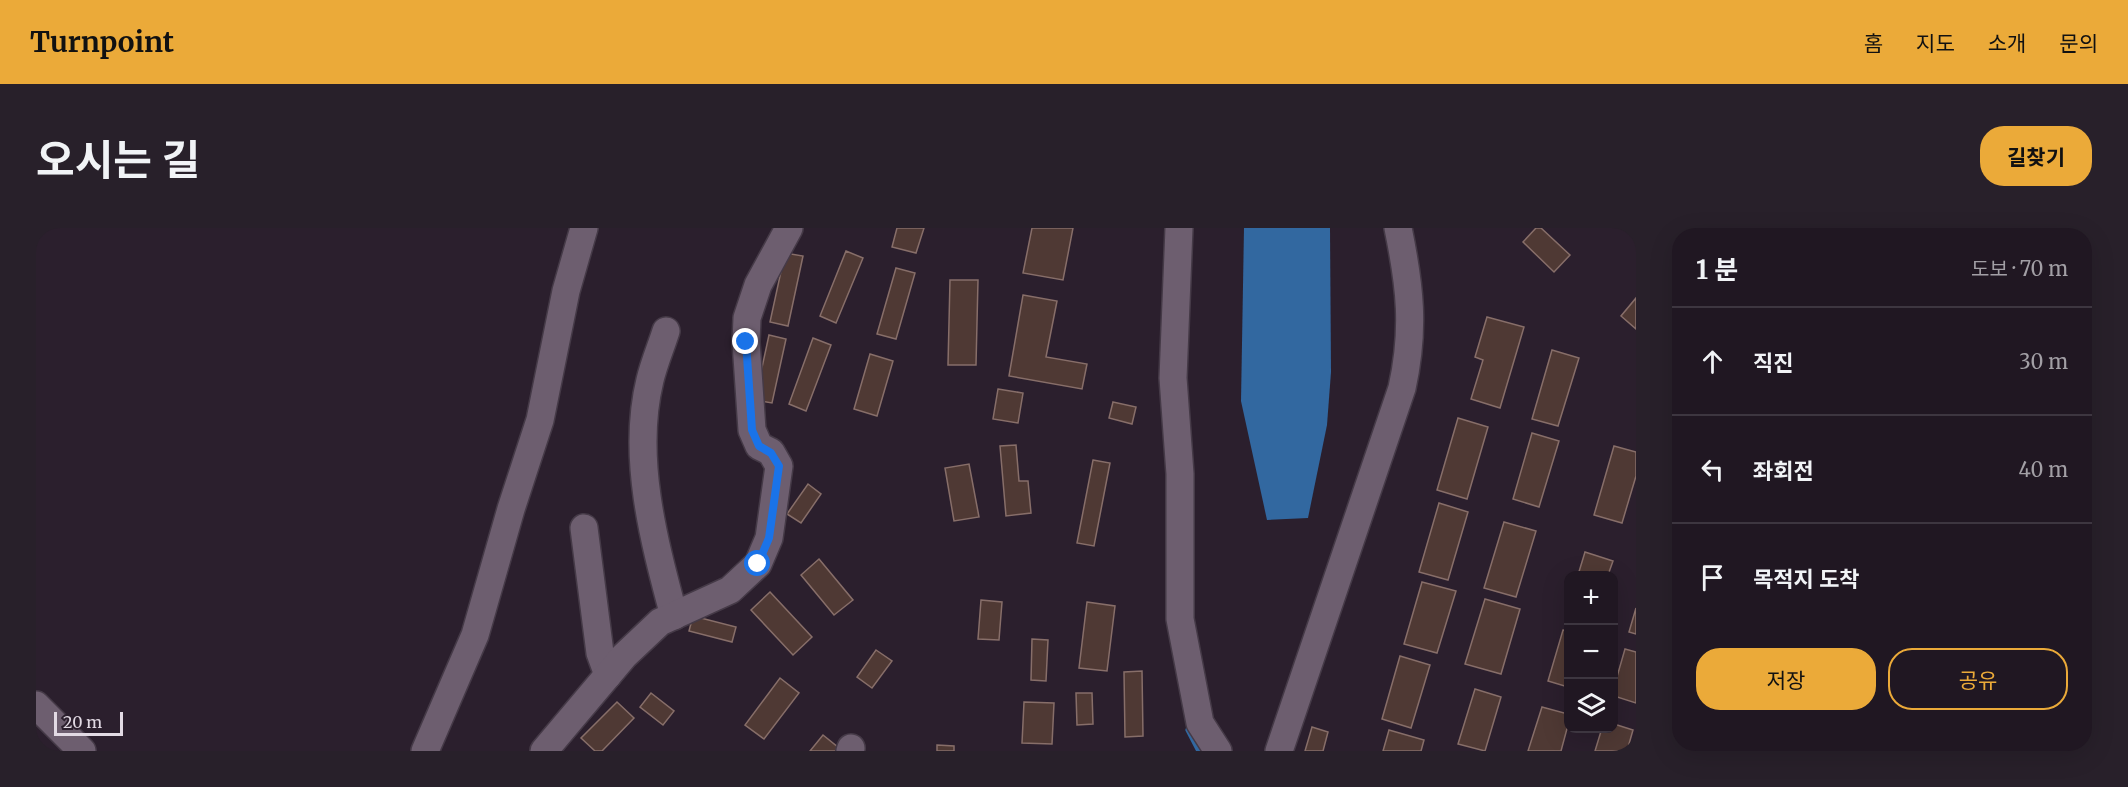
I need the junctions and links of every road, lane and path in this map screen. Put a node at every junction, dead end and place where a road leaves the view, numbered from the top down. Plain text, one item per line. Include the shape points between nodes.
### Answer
1 (584, 228) edge
2 (789, 228) edge
3 (1179, 228) edge
4 (1398, 228) edge
5 (666, 331) dead end
6 (584, 528) dead end
7 (674, 616) junction
8 (608, 675) junction
9 (36, 705) edge
10 (82, 751) edge
11 (425, 751) edge
12 (544, 751) edge
13 (1218, 751) edge
14 (1279, 751) edge

1 - 11 street via 566,291 540,420 475,635
2 - 7 street via 758,285 747,326 752,430 759,446 771,453 779,466 769,538 758,564 742,581
3 - 13 street via 1173,378 1180,474 1180,619 1200,723
4 - 14 street via 1411,301 1412,330 1406,368
5 - 7 street via 650,381 643,446 650,510
6 - 8 street via 600,653
7 - 8 street via 660,622
8 - 12 street
9 - 10 street

